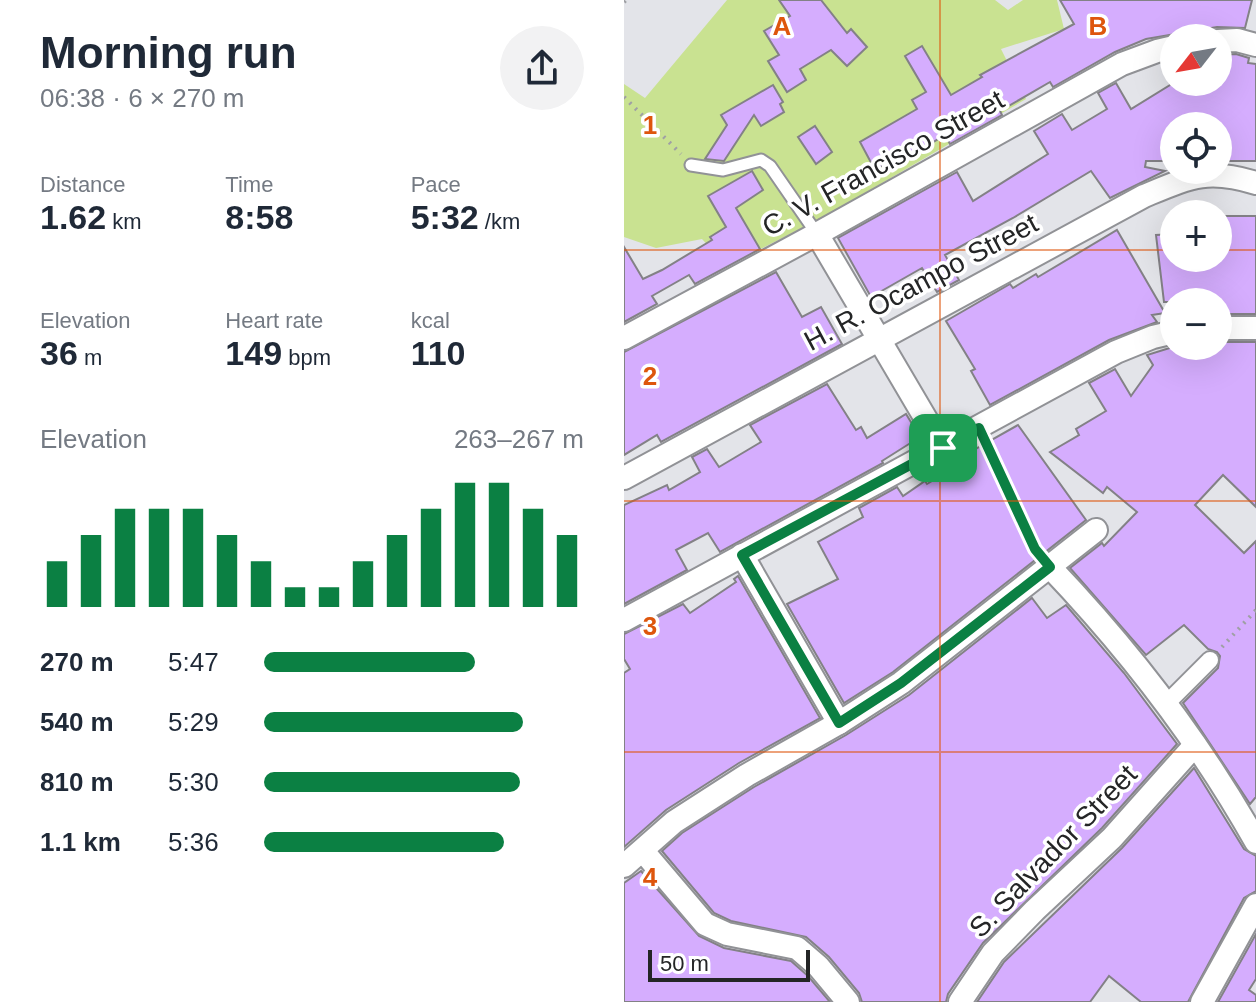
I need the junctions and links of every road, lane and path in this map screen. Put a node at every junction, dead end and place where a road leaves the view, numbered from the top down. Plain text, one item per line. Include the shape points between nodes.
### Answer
1 (1232, 40) edge
2 (1256, 45) edge
3 (1160, 50) edge
4 (624, 97) edge
5 (691, 165) joint
6 (1256, 183) edge
7 (817, 234) junction
8 (1232, 328) edge
9 (1256, 328) edge
10 (1160, 335) edge
11 (624, 338) edge
12 (879, 338) junction
13 (979, 428) junction
14 (943, 448) junction
15 (624, 478) edge
16 (1096, 530) dead end
17 (742, 555) junction
18 (1050, 567) junction
19 (1256, 610) edge
20 (624, 620) edge
21 (1210, 660) joint
22 (1167, 703) junction
23 (839, 723) junction
24 (1195, 745) junction
25 (1255, 836) edge
26 (643, 851) junction
27 (624, 866) edge
28 (1256, 905) edge
29 (848, 1002) edge
30 (960, 1002) edge
31 (1202, 1002) edge

1 - 2 street
3 - 7 street, C. V. Francisco Street via 1122,64
4 - 5 path
5 - 7 lane via 723,170 761,160
6 - 12 street, H. R. Ocampo Street via 1227,174 1202,176 1144,196
7 - 11 street, C. V. Francisco Street
7 - 12 street
8 - 9 street
10 - 13 street via 1116,352
12 - 14 street
12 - 15 street, H. R. Ocampo Street
13 - 14 street
13 - 18 path via 1035,549
14 - 17 street
16 - 18 street
17 - 20 street
17 - 23 street
18 - 22 street
18 - 23 street via 901,683
19 - 21 path
21 - 22 street
22 - 24 street
23 - 26 street via 674,822
24 - 25 street
24 - 30 street, S. Salvador Street via 1112,838 993,953
26 - 27 street
26 - 29 street via 705,924 727,934 797,948
28 - 31 street

